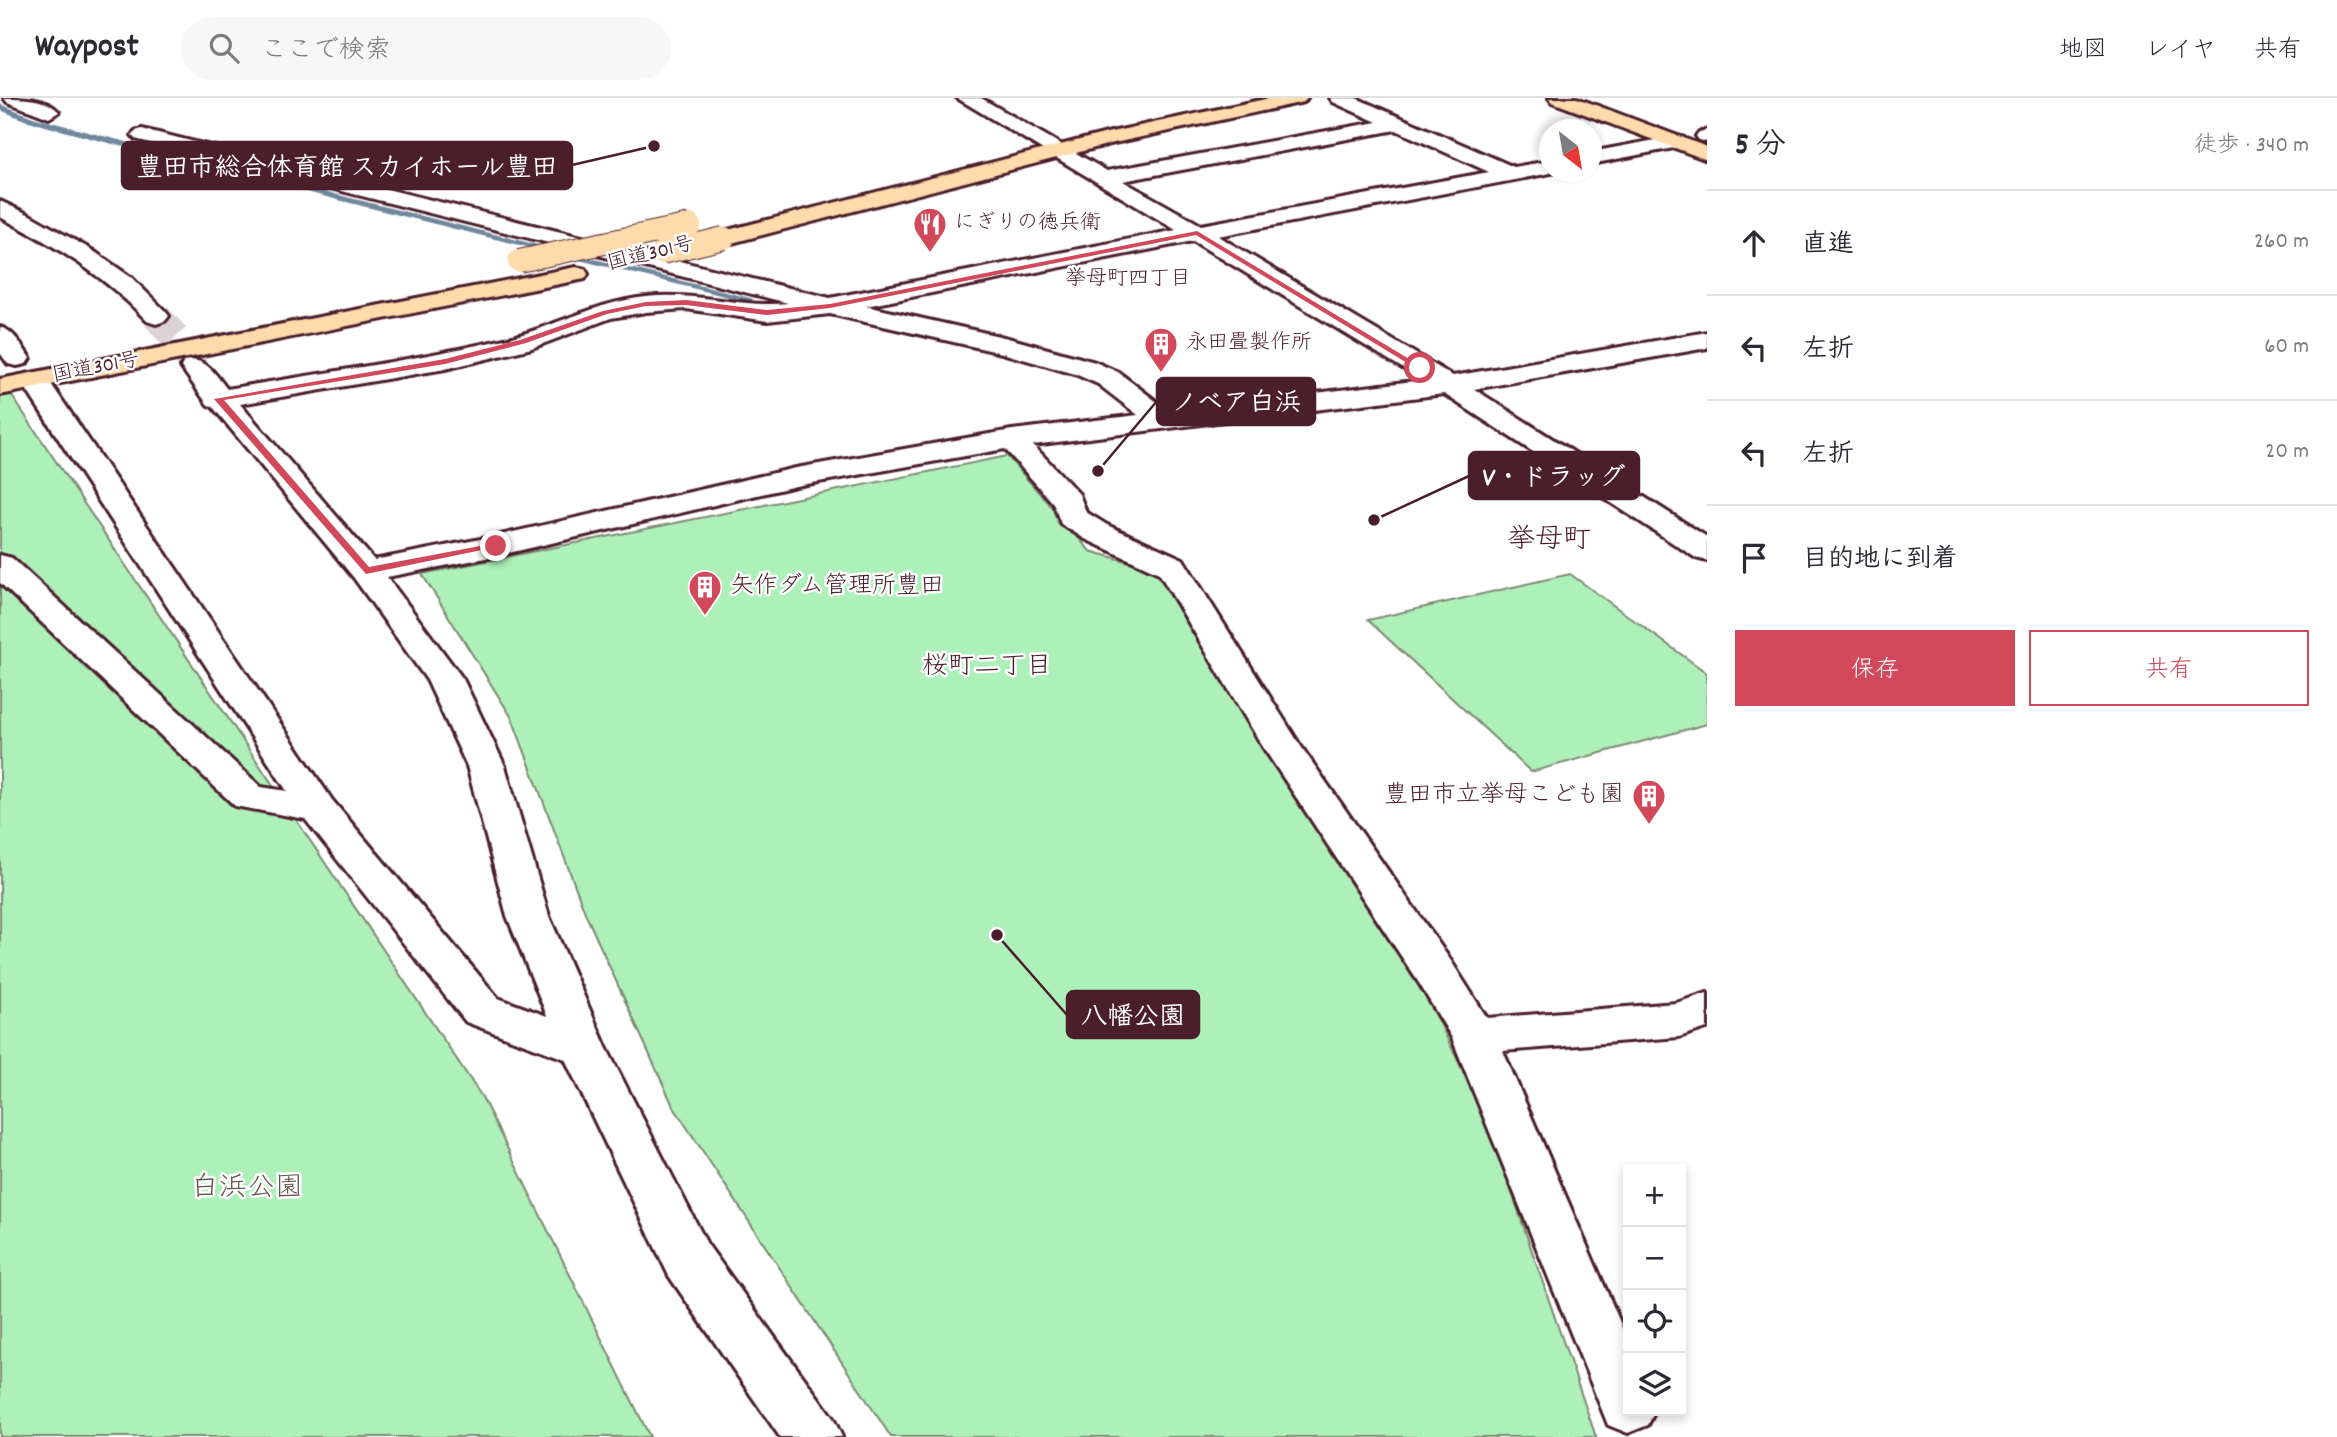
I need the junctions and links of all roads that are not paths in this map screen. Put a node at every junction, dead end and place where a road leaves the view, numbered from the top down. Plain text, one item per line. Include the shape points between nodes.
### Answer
1 (14, 98) edge
2 (967, 98) edge
3 (1219, 98) edge
4 (1297, 98) edge
5 (1340, 98) edge
6 (1559, 98) edge
7 (1603, 98) edge
8 (49, 112) dead end
9 (1396, 124) junction
10 (142, 135) dead end
11 (1707, 136) edge
12 (1036, 137) junction
13 (1677, 142) junction
14 (1058, 152) junction
15 (1707, 154) edge
16 (1602, 156) edge
17 (1539, 168) edge
18 (1512, 174) junction
19 (1103, 178) junction
20 (0, 208) edge
21 (1197, 233) junction
22 (830, 306) junction
23 (156, 316) tunnel mouth
24 (0, 335) edge
25 (1707, 340) edge
26 (98, 343) dead end
27 (24, 363) edge
28 (194, 367) tunnel mouth
29 (1449, 386) junction
30 (0, 387) edge
31 (218, 399) junction
32 (1160, 421) junction
33 (1012, 439) junction
34 (1707, 551) edge
35 (0, 565) edge
36 (366, 571) junction
37 (318, 809) junction
38 (1693, 1015) edge
39 (1474, 1036) junction
40 (583, 1047) junction
41 (1623, 1395) edge
42 (1632, 1416) edge
43 (813, 1437) edge
44 (1639, 1437) edge

1 - 8 street
2 - 12 street
3 - 12 highway, 国道301号
4 - 14 highway, 国道301号
5 - 9 street
6 - 13 highway
7 - 11 highway
9 - 18 street
9 - 19 street
10 - 22 street
12 - 14 street
12 - 26 highway, 国道301号, bridge via 690,225 328,301
13 - 15 highway
13 - 16 street
14 - 19 street
14 - 27 highway, 国道301号, bridge via 576,274
17 - 18 street
18 - 21 street
19 - 21 street
20 - 23 street via 84,256
21 - 22 street
21 - 29 street
22 - 31 street via 767,313 686,302 646,304 445,361
22 - 32 street via 1085,368 1108,379
24 - 27 street
25 - 29 street
27 - 30 highway, 国道301号
27 - 37 street
28 - 31 street
29 - 32 street
29 - 34 street
31 - 36 street
32 - 33 street
33 - 36 street via 796,477
33 - 39 street via 1069,500 1072,517 1171,566 1282,747
35 - 37 street via 249,797
36 - 40 street via 445,679 486,765 528,916
37 - 40 street via 482,1010
38 - 39 street
39 - 41 street
40 - 43 street via 688,1260
42 - 44 street

